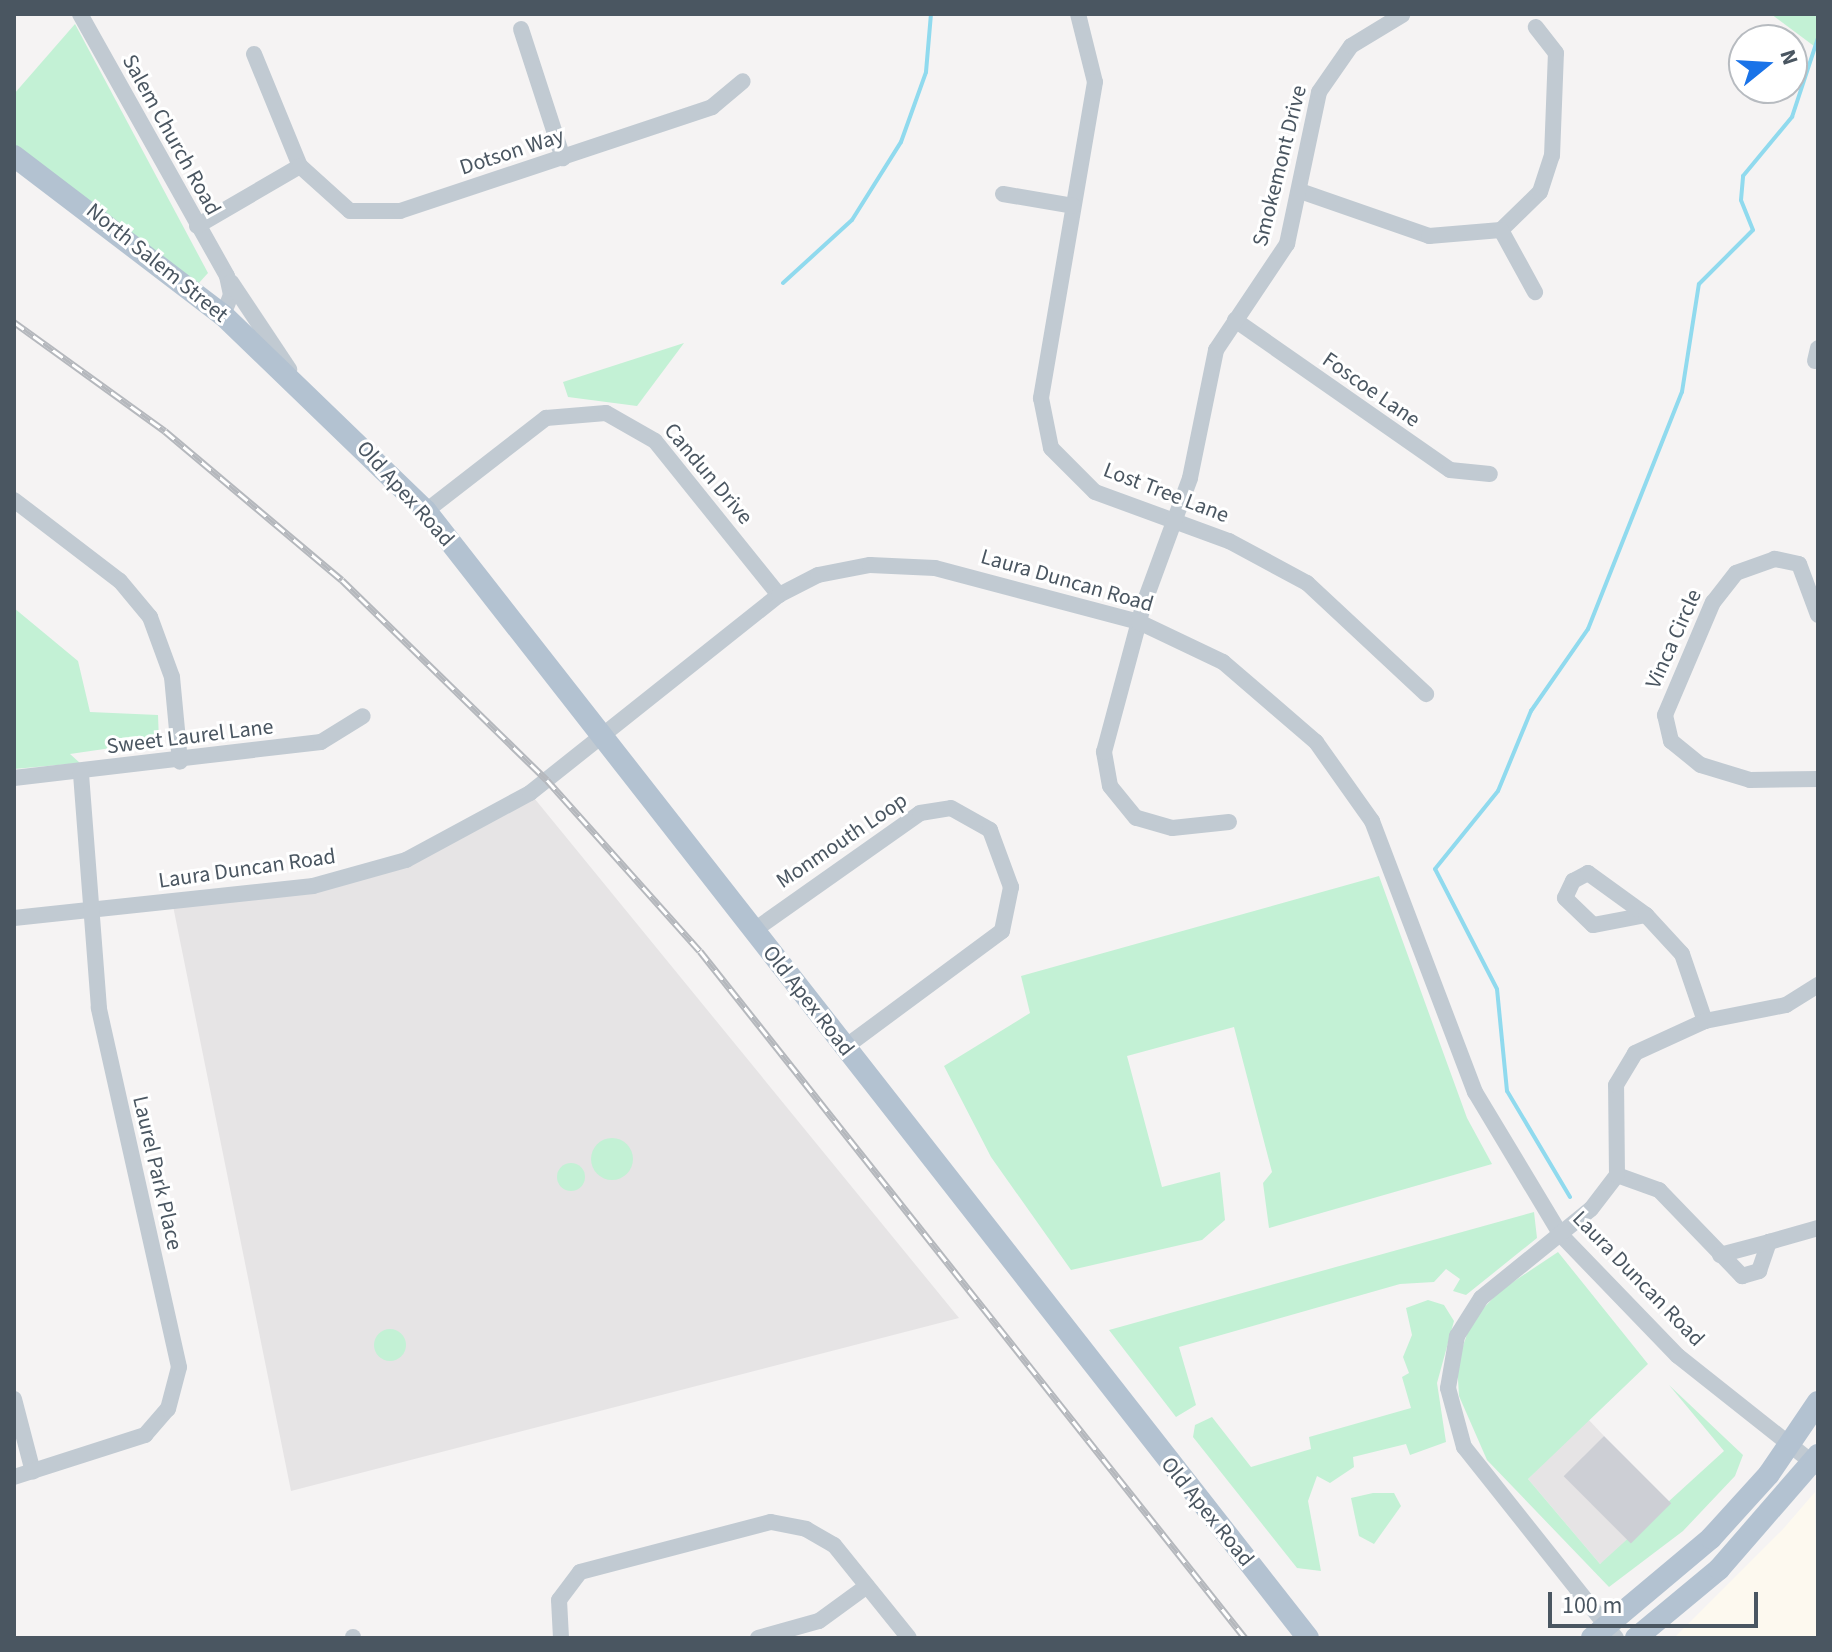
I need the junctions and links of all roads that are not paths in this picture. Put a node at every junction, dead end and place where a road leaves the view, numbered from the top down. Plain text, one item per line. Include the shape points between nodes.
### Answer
1 (80, 14) edge
2 (1078, 14) edge
3 (1402, 15) edge
4 (1536, 27) dead end
5 (521, 29) dead end
6 (254, 54) dead end
7 (743, 81) dead end
8 (14, 156) edge
9 (563, 158) junction
10 (300, 166) junction
11 (1300, 191) junction
12 (1003, 194) dead end
13 (1073, 206) junction
14 (197, 226) junction
15 (1501, 230) junction
16 (227, 276) junction
17 (1535, 292) dead end
18 (223, 315) junction
19 (1235, 320) junction
20 (294, 377) junction
21 (1490, 474) dead end
22 (14, 500) edge
23 (426, 511) junction
24 (1174, 521) junction
25 (779, 595) junction
26 (1818, 615) edge
27 (1139, 622) junction
28 (1426, 694) dead end
29 (363, 716) dead end
30 (602, 741) junction
31 (180, 762) junction
32 (81, 772) junction
33 (14, 778) edge
34 (1818, 779) edge
35 (1229, 822) dead end
36 (92, 911) junction
37 (1646, 915) junction
38 (14, 918) edge
39 (753, 931) junction
40 (1818, 985) edge
41 (1705, 1021) junction
42 (845, 1047) junction
43 (1617, 1175) junction
44 (1818, 1228) edge
45 (1561, 1235) junction
46 (1769, 1242) junction
47 (1720, 1255) junction
48 (14, 1399) edge
49 (1818, 1402) edge
50 (1790, 1446) junction
51 (1816, 1461) edge
52 (33, 1472) junction
53 (14, 1477) edge
54 (867, 1586) junction
55 (1605, 1634) edge
56 (561, 1638) edge
57 (758, 1638) edge
58 (909, 1638) edge
59 (1308, 1638) edge
60 (1636, 1638) edge

1 - 14 street, Salem Church Road
2 - 13 street, Lost Tree Lane via 1095,82
3 - 11 street, Smokemont Drive via 1351,46 1325,78
4 - 15 street via 1556,53 1552,156 1540,192
5 - 9 street
6 - 10 street, Dotson Way
7 - 9 street, Dotson Way via 712,107
8 - 18 main road, North Salem Street
9 - 10 street, Dotson Way via 377,215 342,207
10 - 14 street
11 - 15 street via 1429,236
11 - 19 street, Smokemont Drive via 1278,262
12 - 13 street
13 - 24 street, Lost Tree Lane via 1041,398 1044,429 1058,460 1080,482
14 - 16 street, Salem Church Road
15 - 17 street
16 - 18 street via 231,295
16 - 20 street, Salem Church Road
18 - 20 main road, North Salem Street
19 - 21 street, Foscoe Lane via 1450,470
19 - 24 street, Smokemont Drive via 1216,350 1195,461
20 - 23 main road, Old Apex Road
22 - 31 street via 120,581 150,617 172,677
23 - 25 street, Candun Drive via 546,418 606,413 655,441
23 - 30 main road, Old Apex Road
24 - 27 street, Smokemont Drive
24 - 28 street, Lost Tree Lane via 1258,554 1307,583
25 - 27 street, Laura Duncan Road via 847,568 916,565
25 - 30 street, Laura Duncan Road
26 - 34 street, Vinca Circle via 1799,564 1775,559 1736,573 1713,602 1665,715 1671,741 1701,765 1750,780
27 - 35 street, Smokemont Drive via 1104,752 1110,786 1147,823
27 - 45 street, Laura Duncan Road via 1190,643 1265,693 1316,742 1359,798 1475,1092
29 - 31 street, Sweet Laurel Lane via 321,742
30 - 36 street, Laura Duncan Road via 491,818 406,860 313,886
30 - 39 main road, Old Apex Road
31 - 32 street, Sweet Laurel Lane
32 - 33 street, Sweet Laurel Lane
32 - 36 street, Laurel Park Place
36 - 38 street, Laura Duncan Road
36 - 52 street, Laurel Park Place via 106,1042 179,1367 168,1409 145,1435
37 - 37 street via 1588,873 1573,881 1565,898 1593,925
37 - 41 street via 1682,954
39 - 42 main road, Old Apex Road
39 - 42 street, Monmouth Loop via 920,813 951,808 990,830 1011,887 1002,931
40 - 41 street via 1786,1005
41 - 43 street via 1647,1045 1620,1072
42 - 59 main road, Old Apex Road
43 - 45 street
43 - 47 street via 1659,1190
44 - 46 street
45 - 50 street, Laura Duncan Road via 1678,1356
45 - 55 street via 1470,1311 1457,1336 1448,1388 1464,1447
46 - 47 street
46 - 47 street via 1765,1261 1749,1277
48 - 52 street
49 - 50 main road
50 - 51 street, Laura Duncan Road
50 - 55 main road via 1711,1538
51 - 60 main road via 1719,1569
52 - 53 street, Laurel Park Place
54 - 56 street via 819,1534 757,1523 580,1572 559,1600
54 - 57 street via 819,1621
54 - 58 street

